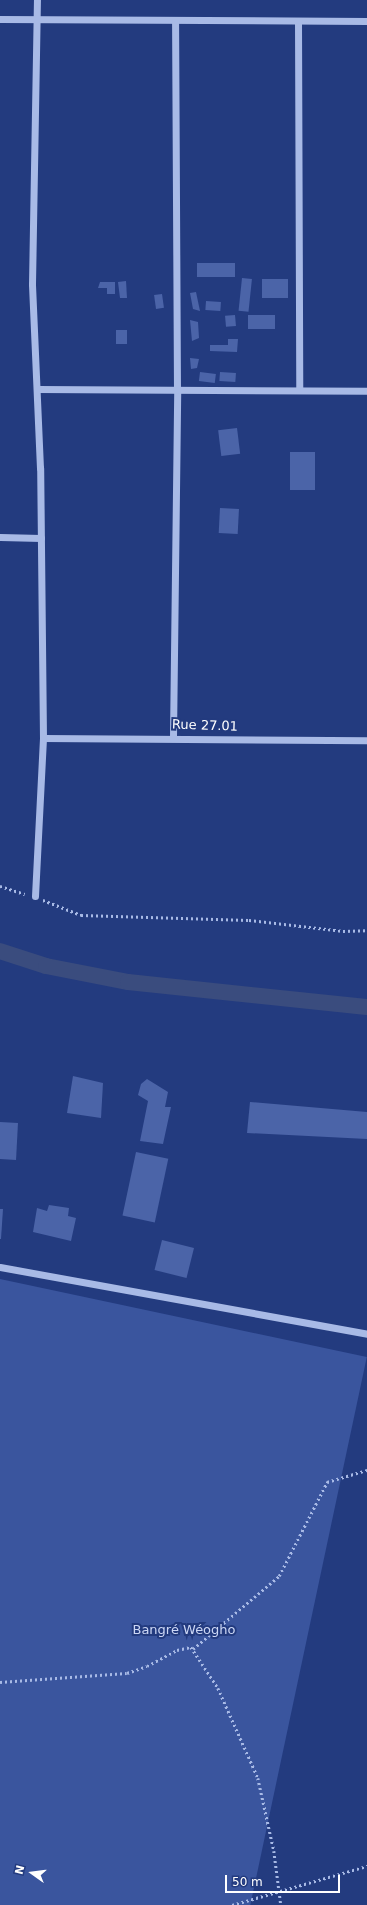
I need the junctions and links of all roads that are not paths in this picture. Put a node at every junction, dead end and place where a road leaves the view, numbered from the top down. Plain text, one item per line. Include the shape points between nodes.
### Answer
1 (37, 0) edge
2 (37, 18) junction
3 (0, 19) edge
4 (175, 20) junction
5 (298, 21) junction
6 (367, 21) edge
7 (37, 390) junction
8 (177, 390) junction
9 (299, 390) junction
10 (367, 391) edge
11 (0, 537) edge
12 (41, 538) junction
13 (173, 737) junction
14 (43, 738) junction
15 (367, 740) edge
16 (35, 896) road end
17 (0, 1267) edge
18 (367, 1334) edge

1 - 2 street
2 - 3 street
2 - 4 street
2 - 7 street via 32,284
4 - 5 street
4 - 8 street
5 - 6 street
5 - 9 street
7 - 8 street
7 - 12 street
8 - 9 street
8 - 13 street
9 - 10 street
11 - 12 street
12 - 14 street
13 - 14 street, Rue 27.01
13 - 15 street, Rue 27.01
14 - 16 street
17 - 18 street

